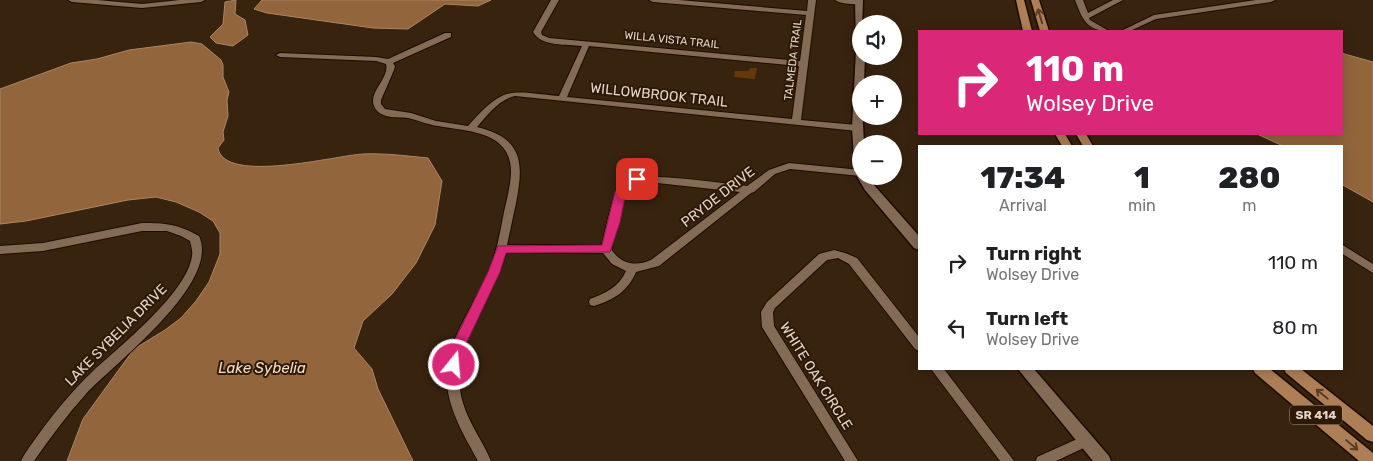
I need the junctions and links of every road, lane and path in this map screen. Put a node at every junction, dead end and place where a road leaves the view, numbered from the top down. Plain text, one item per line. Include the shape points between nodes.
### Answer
1 (72, 0) edge
2 (201, 0) edge
3 (555, 0) edge
4 (653, 0) edge
5 (812, 0) edge
6 (839, 0) edge
7 (1020, 0) edge
8 (1035, 0) edge
9 (1079, 0) edge
10 (1119, 0) edge
11 (1271, 0) edge
12 (863, 1) edge
13 (109, 2) edge
14 (810, 13) junction
15 (861, 15) edge
16 (865, 15) edge
17 (1086, 17) junction
18 (1028, 30) edge
19 (1045, 30) edge
20 (1103, 30) edge
21 (1127, 30) edge
22 (448, 35) dead end
23 (587, 43) junction
24 (280, 55) dead end
25 (389, 62) junction
26 (804, 64) junction
27 (860, 65) edge
28 (562, 99) junction
29 (796, 123) junction
30 (471, 128) junction
31 (857, 128) junction
32 (858, 135) edge
33 (852, 172) edge
34 (868, 185) edge
35 (751, 190) junction
36 (918, 244) edge
37 (502, 249) junction
38 (606, 249) junction
39 (1343, 249) edge
40 (0, 250) edge
41 (632, 269) junction
42 (1373, 269) edge
43 (594, 302) dead end
44 (918, 345) edge
45 (938, 370) edge
46 (1025, 370) edge
47 (1261, 370) edge
48 (1292, 370) edge
49 (1373, 435) edge
50 (1086, 441) junction
51 (27, 461) edge
52 (485, 461) edge
53 (852, 461) edge
54 (1008, 461) edge
55 (1042, 461) edge
56 (1103, 461) edge
57 (1372, 461) edge

1 - 13 street
2 - 13 street via 153,6
3 - 23 street, WILLA VISTA TRAIL via 537,32 538,36 547,40
4 - 14 street
5 - 14 street, TALMEDA TRAIL
6 - 12 street
7 - 18 main road
19 -> 8 main road
9 - 17 street
10 - 17 street
11 - 21 street via 1154,17
12 - 15 street
12 - 16 street
14 - 26 street, TALMEDA TRAIL
17 - 20 street via 1089,23
22 - 25 street
23 - 26 street, WILLA VISTA TRAIL
23 - 28 street
24 - 25 street
25 - 30 street via 390,71 377,98 378,108 441,125
26 - 29 street, TALMEDA TRAIL
27 - 31 street
28 - 29 street, WILLOWBROOK TRAIL
28 - 30 street, WILLOWBROOK TRAIL via 506,95 498,99
29 - 31 street, WILLOWBROOK TRAIL
30 - 37 street via 504,142 516,164
31 - 32 street
33 - 35 street, PRYDE DRIVE via 789,166 772,172
34 - 36 street
35 - 38 street via 648,179 630,182 620,192
35 - 41 street, PRYDE DRIVE via 655,263
37 - 38 street
37 - 52 street via 458,346 452,384 461,416
38 - 41 street via 619,265
39 - 42 street
40 - 51 street, LAKE SYBELIA DRIVE via 43,246 142,227 167,227 196,239 197,257 184,286 83,388 48,429
41 - 43 street via 620,290
44 - 53 street, WHITE OAK CIRCLE via 853,261 839,254 823,258 767,312 768,327
45 - 54 street
46 - 50 street
47 -> 57 main road, SR 414
49 -> 48 main road, SR 414
50 - 55 street
50 - 56 street

